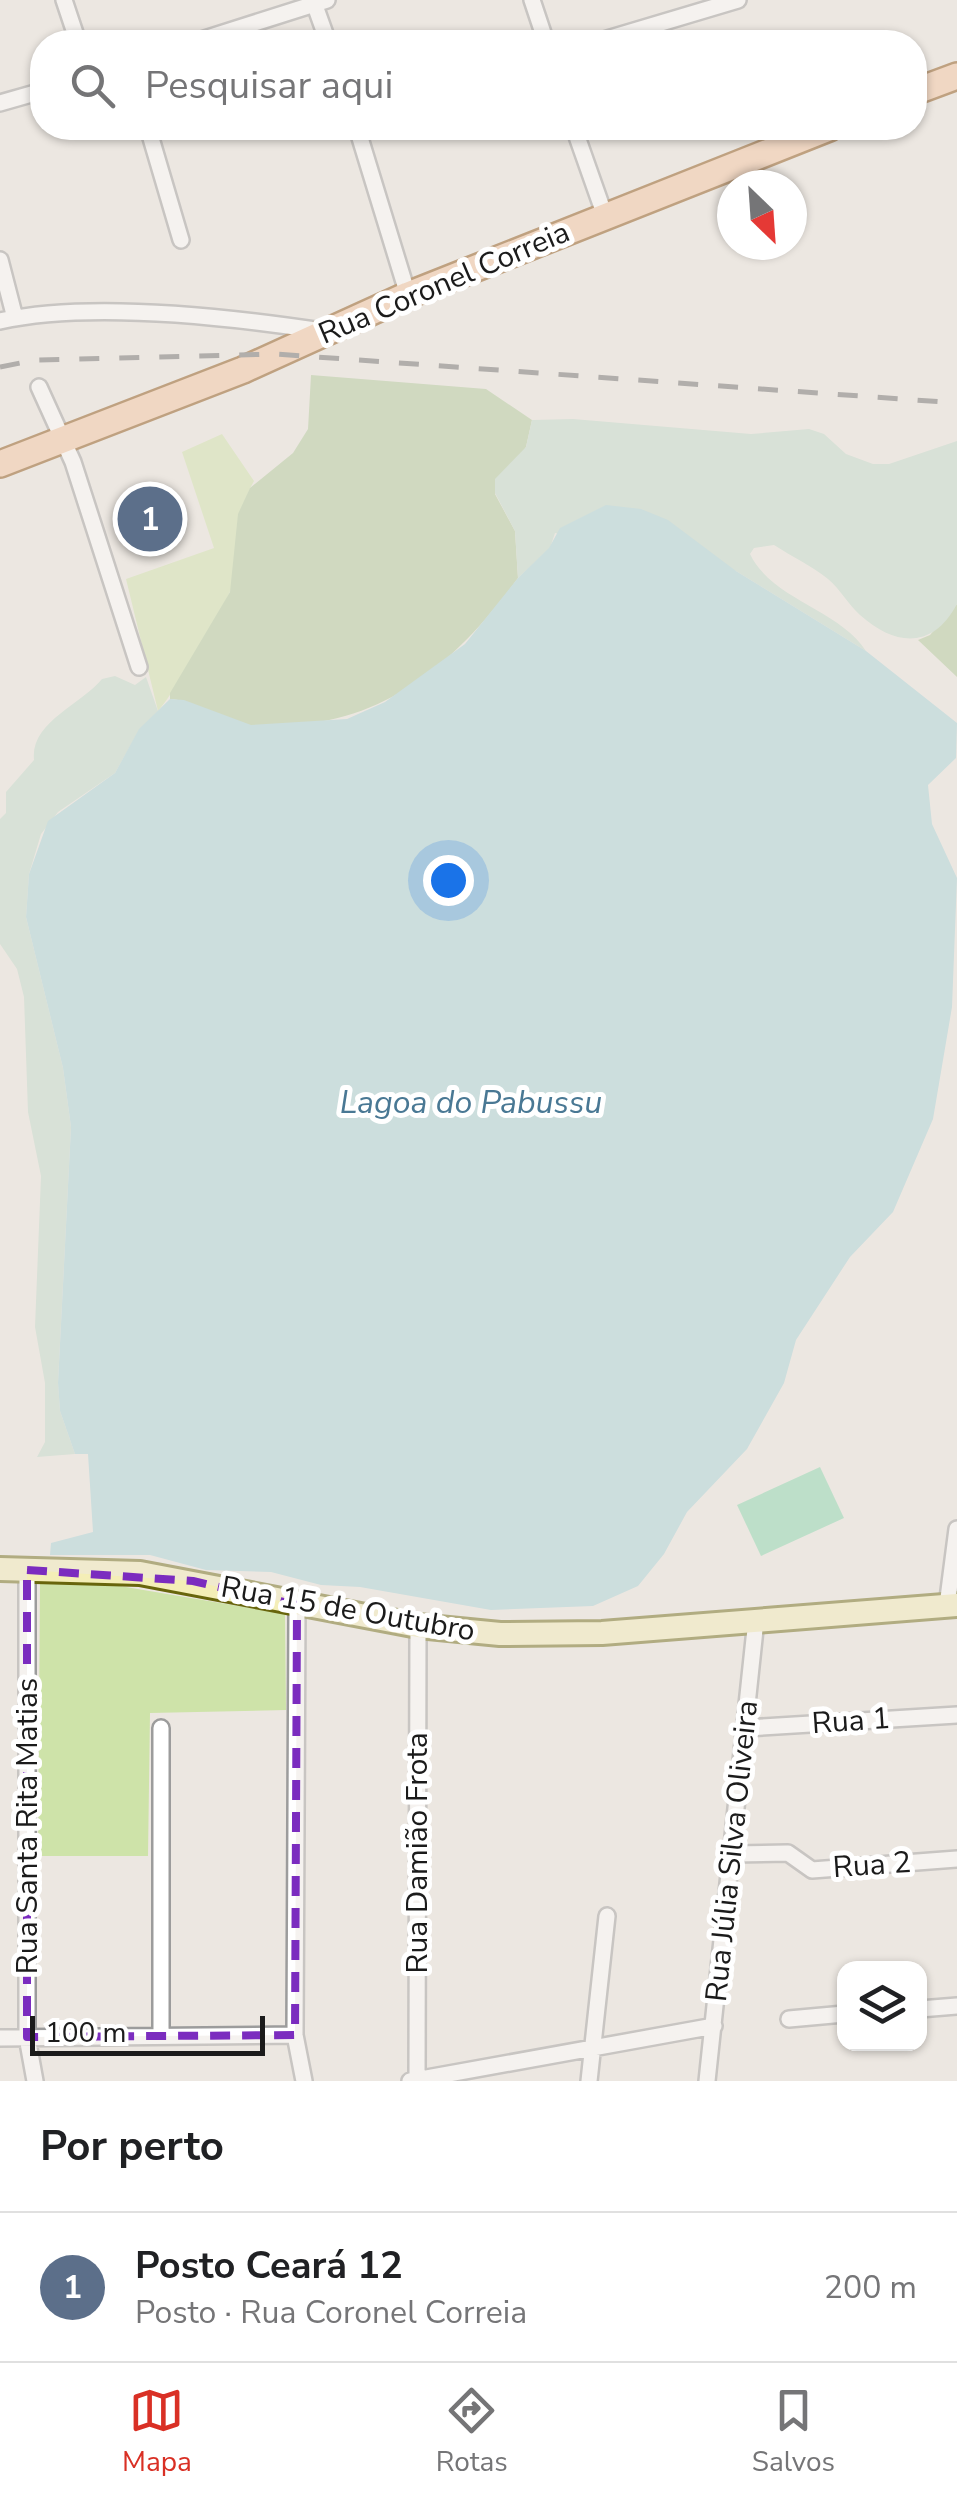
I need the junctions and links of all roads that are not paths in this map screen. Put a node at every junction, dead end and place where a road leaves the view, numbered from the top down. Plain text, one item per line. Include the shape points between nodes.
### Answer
1 (64, 0) edge
2 (532, 0) edge
3 (738, 0) edge
4 (318, 1) edge
5 (74, 30) edge
6 (231, 30) edge
7 (325, 30) edge
8 (542, 30) edge
9 (637, 30) edge
10 (957, 76) edge
11 (927, 87) edge
12 (30, 94) edge
13 (0, 103) edge
14 (152, 140) edge
15 (360, 140) edge
16 (578, 140) edge
17 (798, 140) edge
18 (605, 216) junction
19 (182, 240) dead end
20 (0, 260) edge
21 (408, 296) junction
22 (7, 319) edge
23 (326, 332) junction
24 (39, 387) dead end
25 (60, 440) junction
26 (0, 464) edge
27 (139, 667) dead end
28 (957, 1529) edge
29 (0, 1569) edge
30 (27, 1570) junction
31 (297, 1605) junction
32 (952, 1606) edge
33 (756, 1620) junction
34 (418, 1626) junction
35 (957, 1714) edge
36 (161, 1728) dead end
37 (746, 1728) junction
38 (733, 1854) junction
39 (957, 1859) edge
40 (607, 1916) dead end
41 (957, 2006) edge
42 (927, 2008) edge
43 (837, 2015) edge
44 (790, 2019) dead end
45 (714, 2026) junction
46 (161, 2034) junction
47 (295, 2035) junction
48 (28, 2037) junction
49 (0, 2038) edge
50 (595, 2048) junction
51 (413, 2080) edge
52 (34, 2081) edge
53 (304, 2081) edge
54 (589, 2081) edge
55 (707, 2081) edge

1 - 5 street
2 - 8 street
3 - 9 street
4 - 6 street
4 - 7 street
10 - 11 main road
12 - 13 street
14 - 19 street
15 - 21 street
16 - 18 street
17 - 18 main road, Rua Coronel Correia
18 - 21 main road, Rua Coronel Correia
20 - 22 street
21 - 23 main road, Rua Coronel Correia
22 - 23 street via 189,317
23 - 25 main road, Rua Coronel Correia
24 - 25 street
25 - 26 main road, Rua Coronel Correia
25 - 27 street via 73,462
28 - 32 street
29 - 30 main road, Rua 15 de Outubro
30 - 31 main road, Rua 15 de Outubro via 140,1574
30 - 48 street, Rua Santa Rita Matias
31 - 34 main road, Rua 15 de Outubro
31 - 47 street
32 - 33 main road, Rua 15 de Outubro
33 - 34 main road, Rua 15 de Outubro via 540,1636
33 - 37 street, Rua Júlia Silva Oliveira
34 - 51 street, Rua Damião Frota
35 - 37 street, Rua 1
36 - 46 street
37 - 38 street, Rua Júlia Silva Oliveira
38 - 39 street, Rua 2 via 788,1853 812,1870
38 - 45 street, Rua Júlia Silva Oliveira
40 - 50 street
41 - 42 street
43 - 44 street
45 - 50 street
45 - 55 street, Rua Júlia Silva Oliveira
46 - 47 street
46 - 48 street
47 - 53 street
48 - 49 street
48 - 52 street, Rua Santa Rita Matias
50 - 51 street
50 - 54 street

